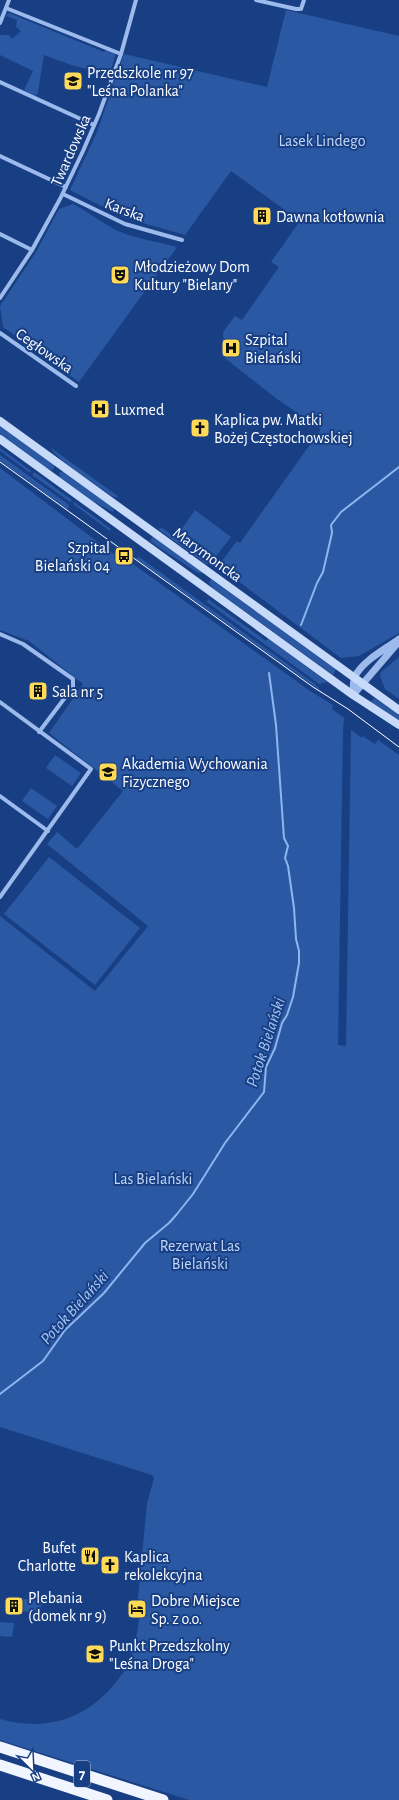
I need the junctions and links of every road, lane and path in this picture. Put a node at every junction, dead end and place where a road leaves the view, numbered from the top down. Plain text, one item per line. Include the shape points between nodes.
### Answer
1 (9, 0) edge
2 (136, 0) edge
3 (256, 0) edge
4 (304, 0) edge
5 (6, 8) junction
6 (0, 23) edge
7 (121, 54) junction
8 (0, 82) edge
9 (94, 125) junction
10 (0, 156) edge
11 (66, 187) junction
12 (63, 194) junction
13 (0, 234) edge
14 (182, 240) dead end
15 (32, 250) junction
16 (0, 298) edge
17 (0, 333) edge
18 (76, 386) dead end
19 (0, 421) edge
20 (0, 439) edge
21 (61, 465) junction
22 (53, 477) junction
23 (117, 506) junction
24 (117, 523) junction
25 (147, 527) junction
26 (123, 529) junction
27 (0, 634) edge
28 (399, 640) edge
29 (354, 677) junction
30 (363, 684) junction
31 (353, 695) junction
32 (0, 702) edge
33 (399, 710) edge
34 (399, 725) edge
35 (39, 732) junction
36 (0, 796) edge
37 (48, 831) junction
38 (0, 897) edge
39 (0, 1747) edge
40 (0, 1765) edge
41 (107, 1800) edge
42 (163, 1800) edge

1 - 5 street
2 - 7 street, Twardowska
3 - 4 street via 301,9
5 - 6 street
5 - 7 street
7 - 9 street, Twardowska
8 - 9 street
9 - 11 street, Twardowska
10 - 11 street
11 - 12 street, Twardowska
12 - 14 street, Karska via 125,224
12 - 15 street, Twardowska
13 - 15 street
15 - 16 street, Twardowska
17 - 18 street, Cegłowska
19 - 21 main road, Marymoncka
20 - 22 main road, Marymoncka
21 - 22 main road
21 - 23 main road, Marymoncka
22 - 24 main road, Marymoncka
23 - 24 main road
23 - 25 main road, Marymoncka
24 - 26 main road, Marymoncka
25 - 26 main road via 137,531
25 - 29 main road, Marymoncka
26 - 31 main road, Marymoncka
27 - 35 street via 23,644 73,679 72,687
28 - 29 street via 367,662
28 - 30 street
29 - 30 main road, Marymoncka
29 - 31 street
30 - 31 street
30 - 33 main road, Marymoncka
31 - 34 main road, Marymoncka
32 - 35 street
35 - 37 street via 91,769
36 - 37 street
37 - 38 street
39 - 42 highway, 7
40 - 41 highway, 7

